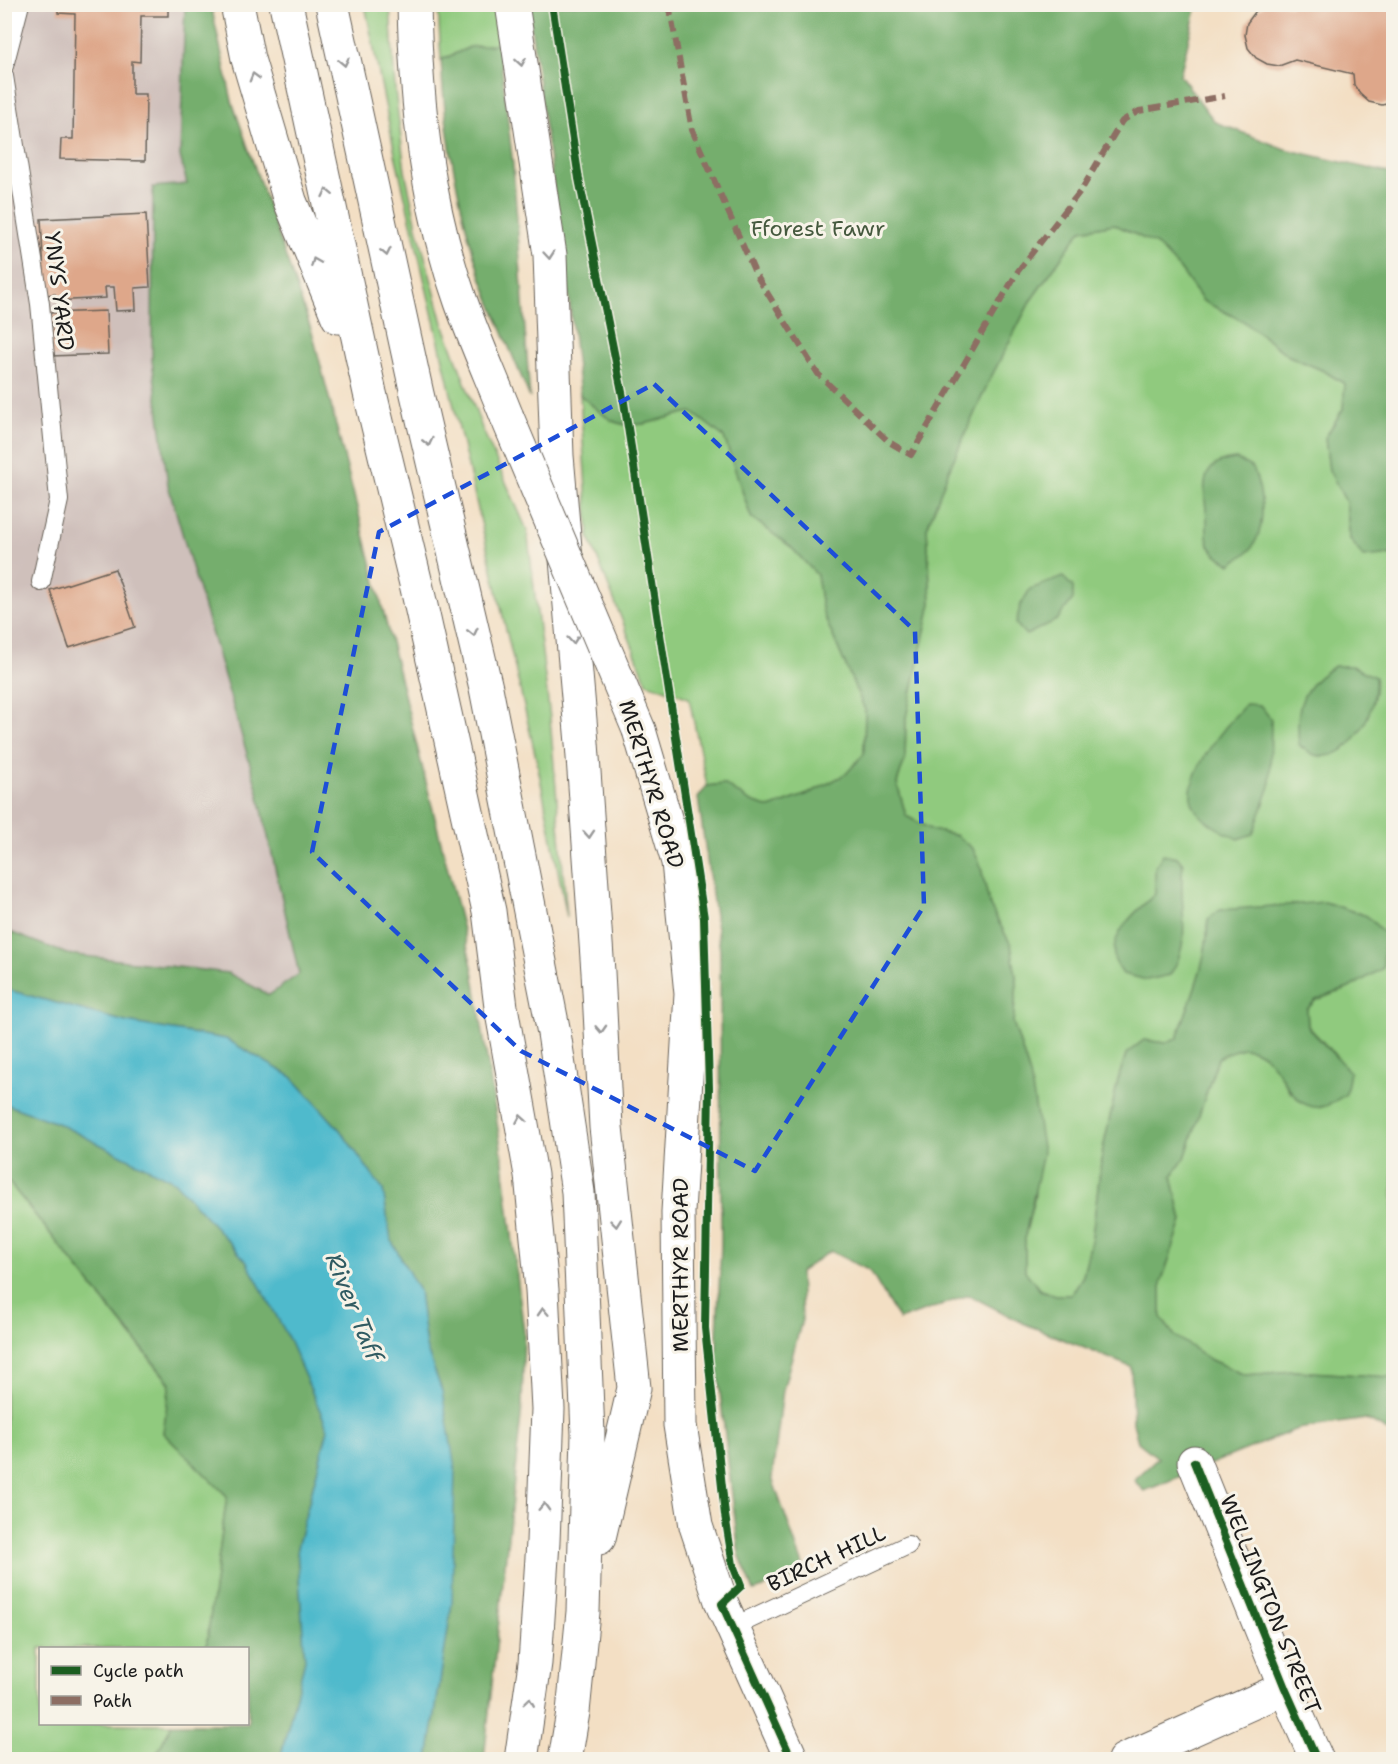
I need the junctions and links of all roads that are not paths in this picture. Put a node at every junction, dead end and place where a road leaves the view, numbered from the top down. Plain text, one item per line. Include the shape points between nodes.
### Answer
1 (20, 4) edge
2 (237, 4) edge
3 (286, 4) edge
4 (332, 4) edge
5 (414, 4) edge
6 (512, 4) edge
7 (4, 66) edge
8 (4, 76) edge
9 (370, 393) junction
10 (41, 582) dead end
11 (1194, 1462) dead end
12 (908, 1545) dead end
13 (583, 1612) junction
14 (731, 1628) junction
15 (1285, 1688) junction
16 (521, 1760) edge
17 (565, 1760) edge
18 (792, 1760) edge
19 (1124, 1760) edge
20 (1317, 1760) edge

1 - 7 lane
9 -> 2 main road via 290,201 248,58
9 -> 3 main road
4 -> 13 main road via 486,688 554,1033 578,1192 585,1316 588,1434
5 - 14 main road, MERTHYR ROAD, bridge via 422,133 434,208 460,301 639,730 678,862 691,994 678,1212 680,1425 696,1527
6 -> 13 main road via 550,255 556,456 582,743 606,1127 634,1388
8 - 10 lane, YNYS YARD via 40,304 59,500
16 -> 9 main road via 535,1663 548,1410 531,1175 501,1007 489,910
11 - 15 main road, WELLINGTON STREET
12 - 14 lane, BIRCH HILL
13 - 17 main road
14 - 18 main road, MERTHYR ROAD
15 - 19 main road
15 - 20 main road, WELLINGTON STREET

